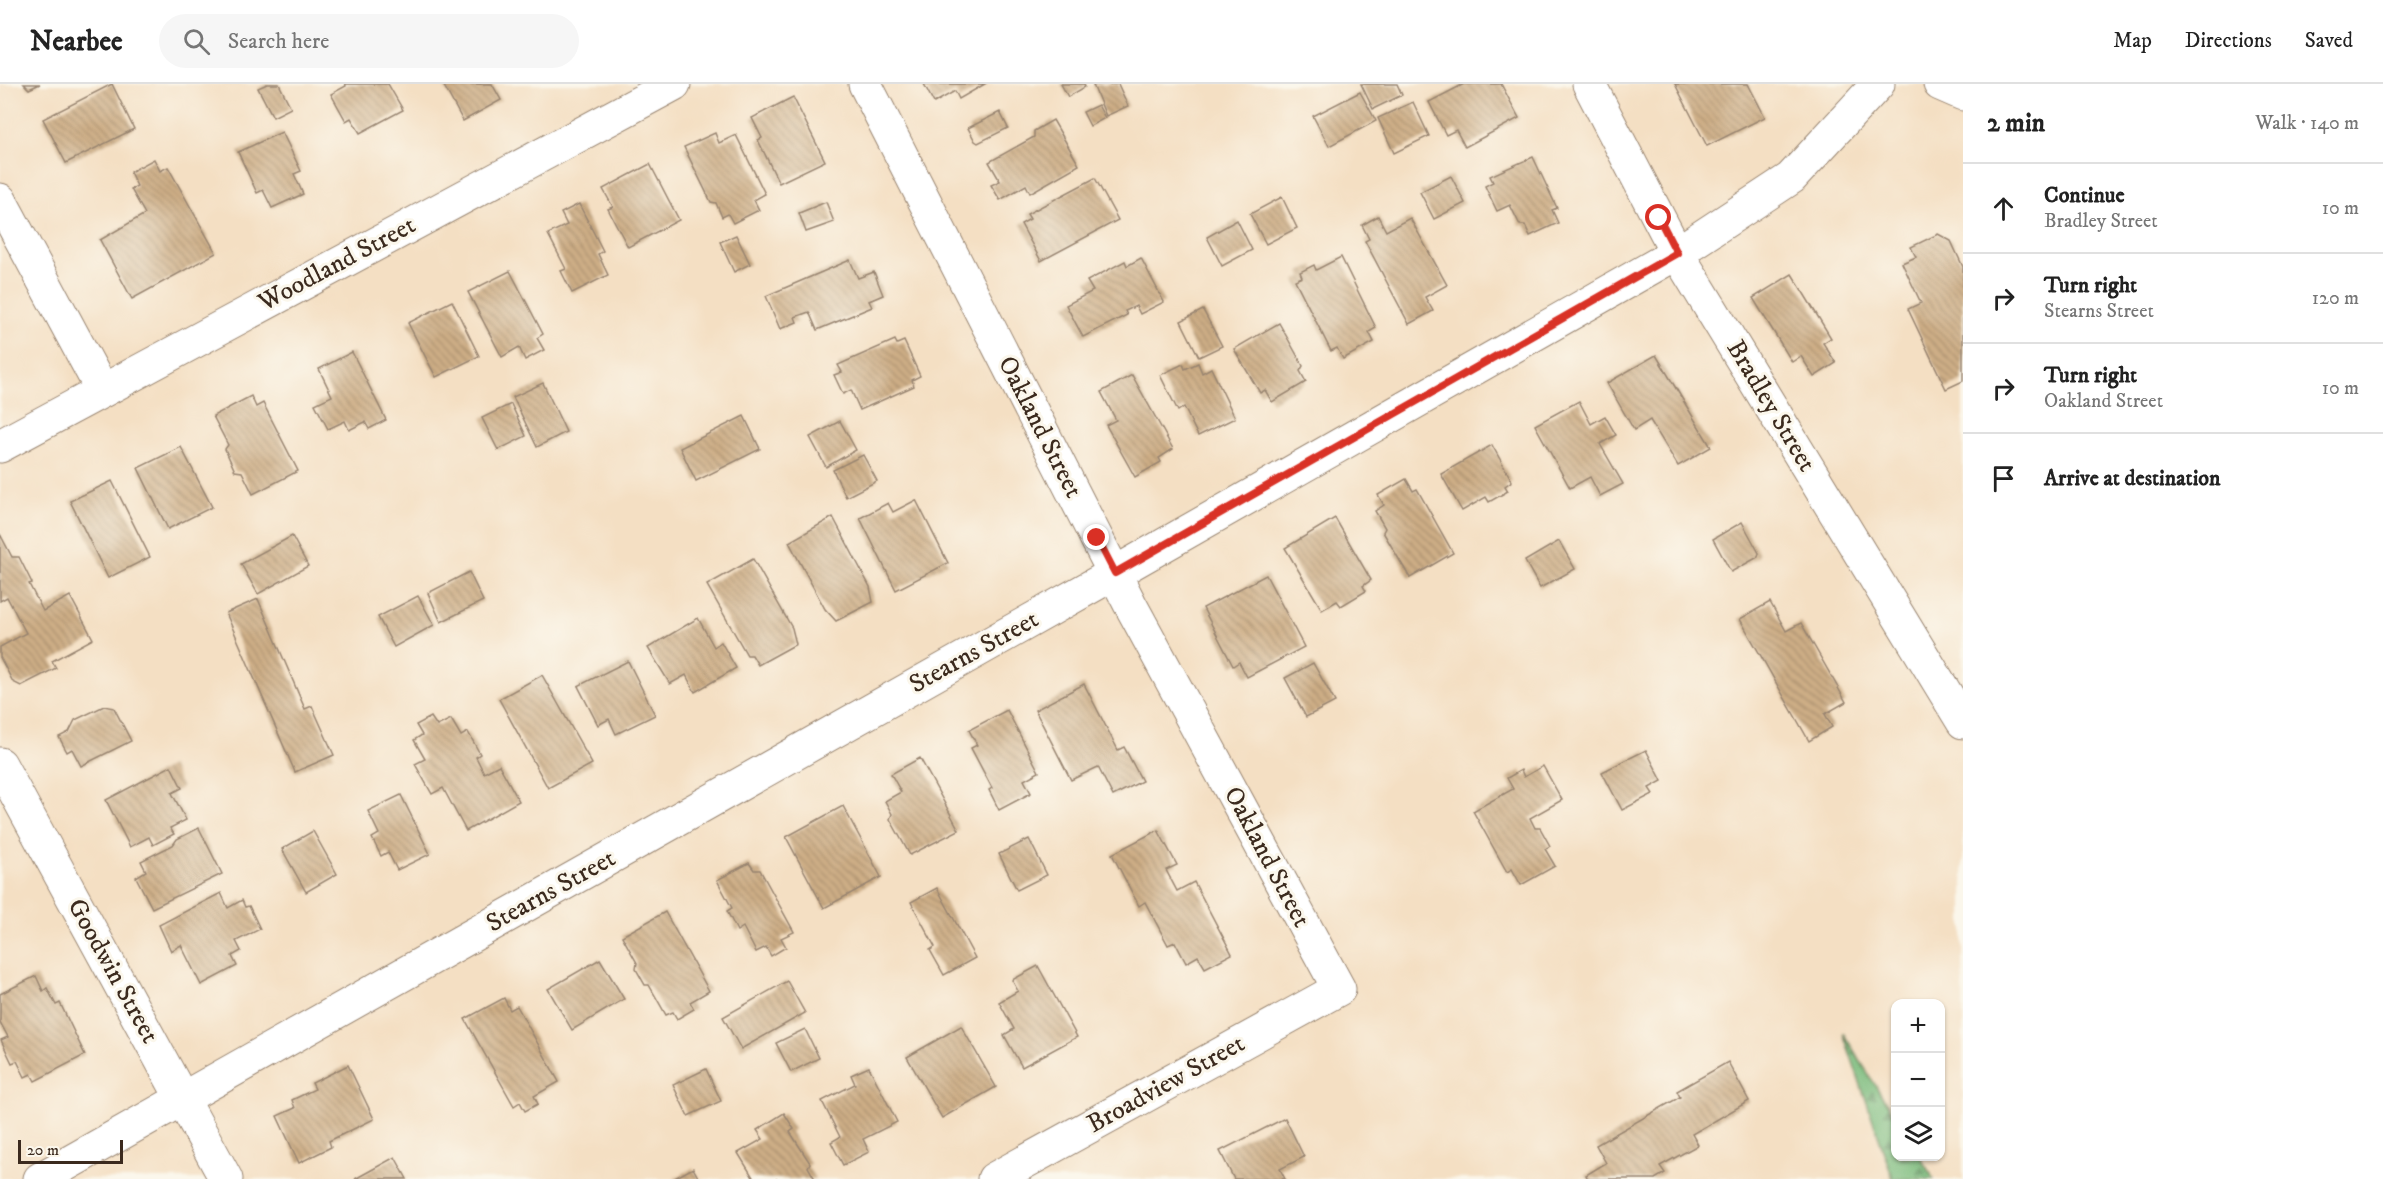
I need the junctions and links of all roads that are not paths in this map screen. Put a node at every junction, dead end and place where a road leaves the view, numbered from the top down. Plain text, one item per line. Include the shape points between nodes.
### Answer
1 (674, 84) edge
2 (865, 84) edge
3 (1589, 84) edge
4 (1878, 84) edge
5 (1940, 84) edge
6 (1963, 94) edge
7 (0, 200) edge
8 (1677, 253) junction
9 (102, 390) junction
10 (0, 446) edge
11 (1115, 573) junction
12 (1963, 722) edge
13 (0, 764) edge
14 (1339, 989) joint
15 (182, 1099) junction
16 (40, 1179) edge
17 (226, 1179) edge
18 (994, 1179) edge

1 - 9 street, Woodland Street
2 - 11 street, Oakland Street
3 - 8 street, Bradley Street
4 - 8 street, Stearns Street via 1791,178
5 - 6 street
7 - 9 street
8 - 11 street, Stearns Street
8 - 12 street, Bradley Street
9 - 10 street, Woodland Street
11 - 14 street, Oakland Street
11 - 15 street, Stearns Street
13 - 15 street, Goodwin Street
14 - 18 street, Broadview Street
15 - 16 street, Stearns Street
15 - 17 street, Goodwin Street

